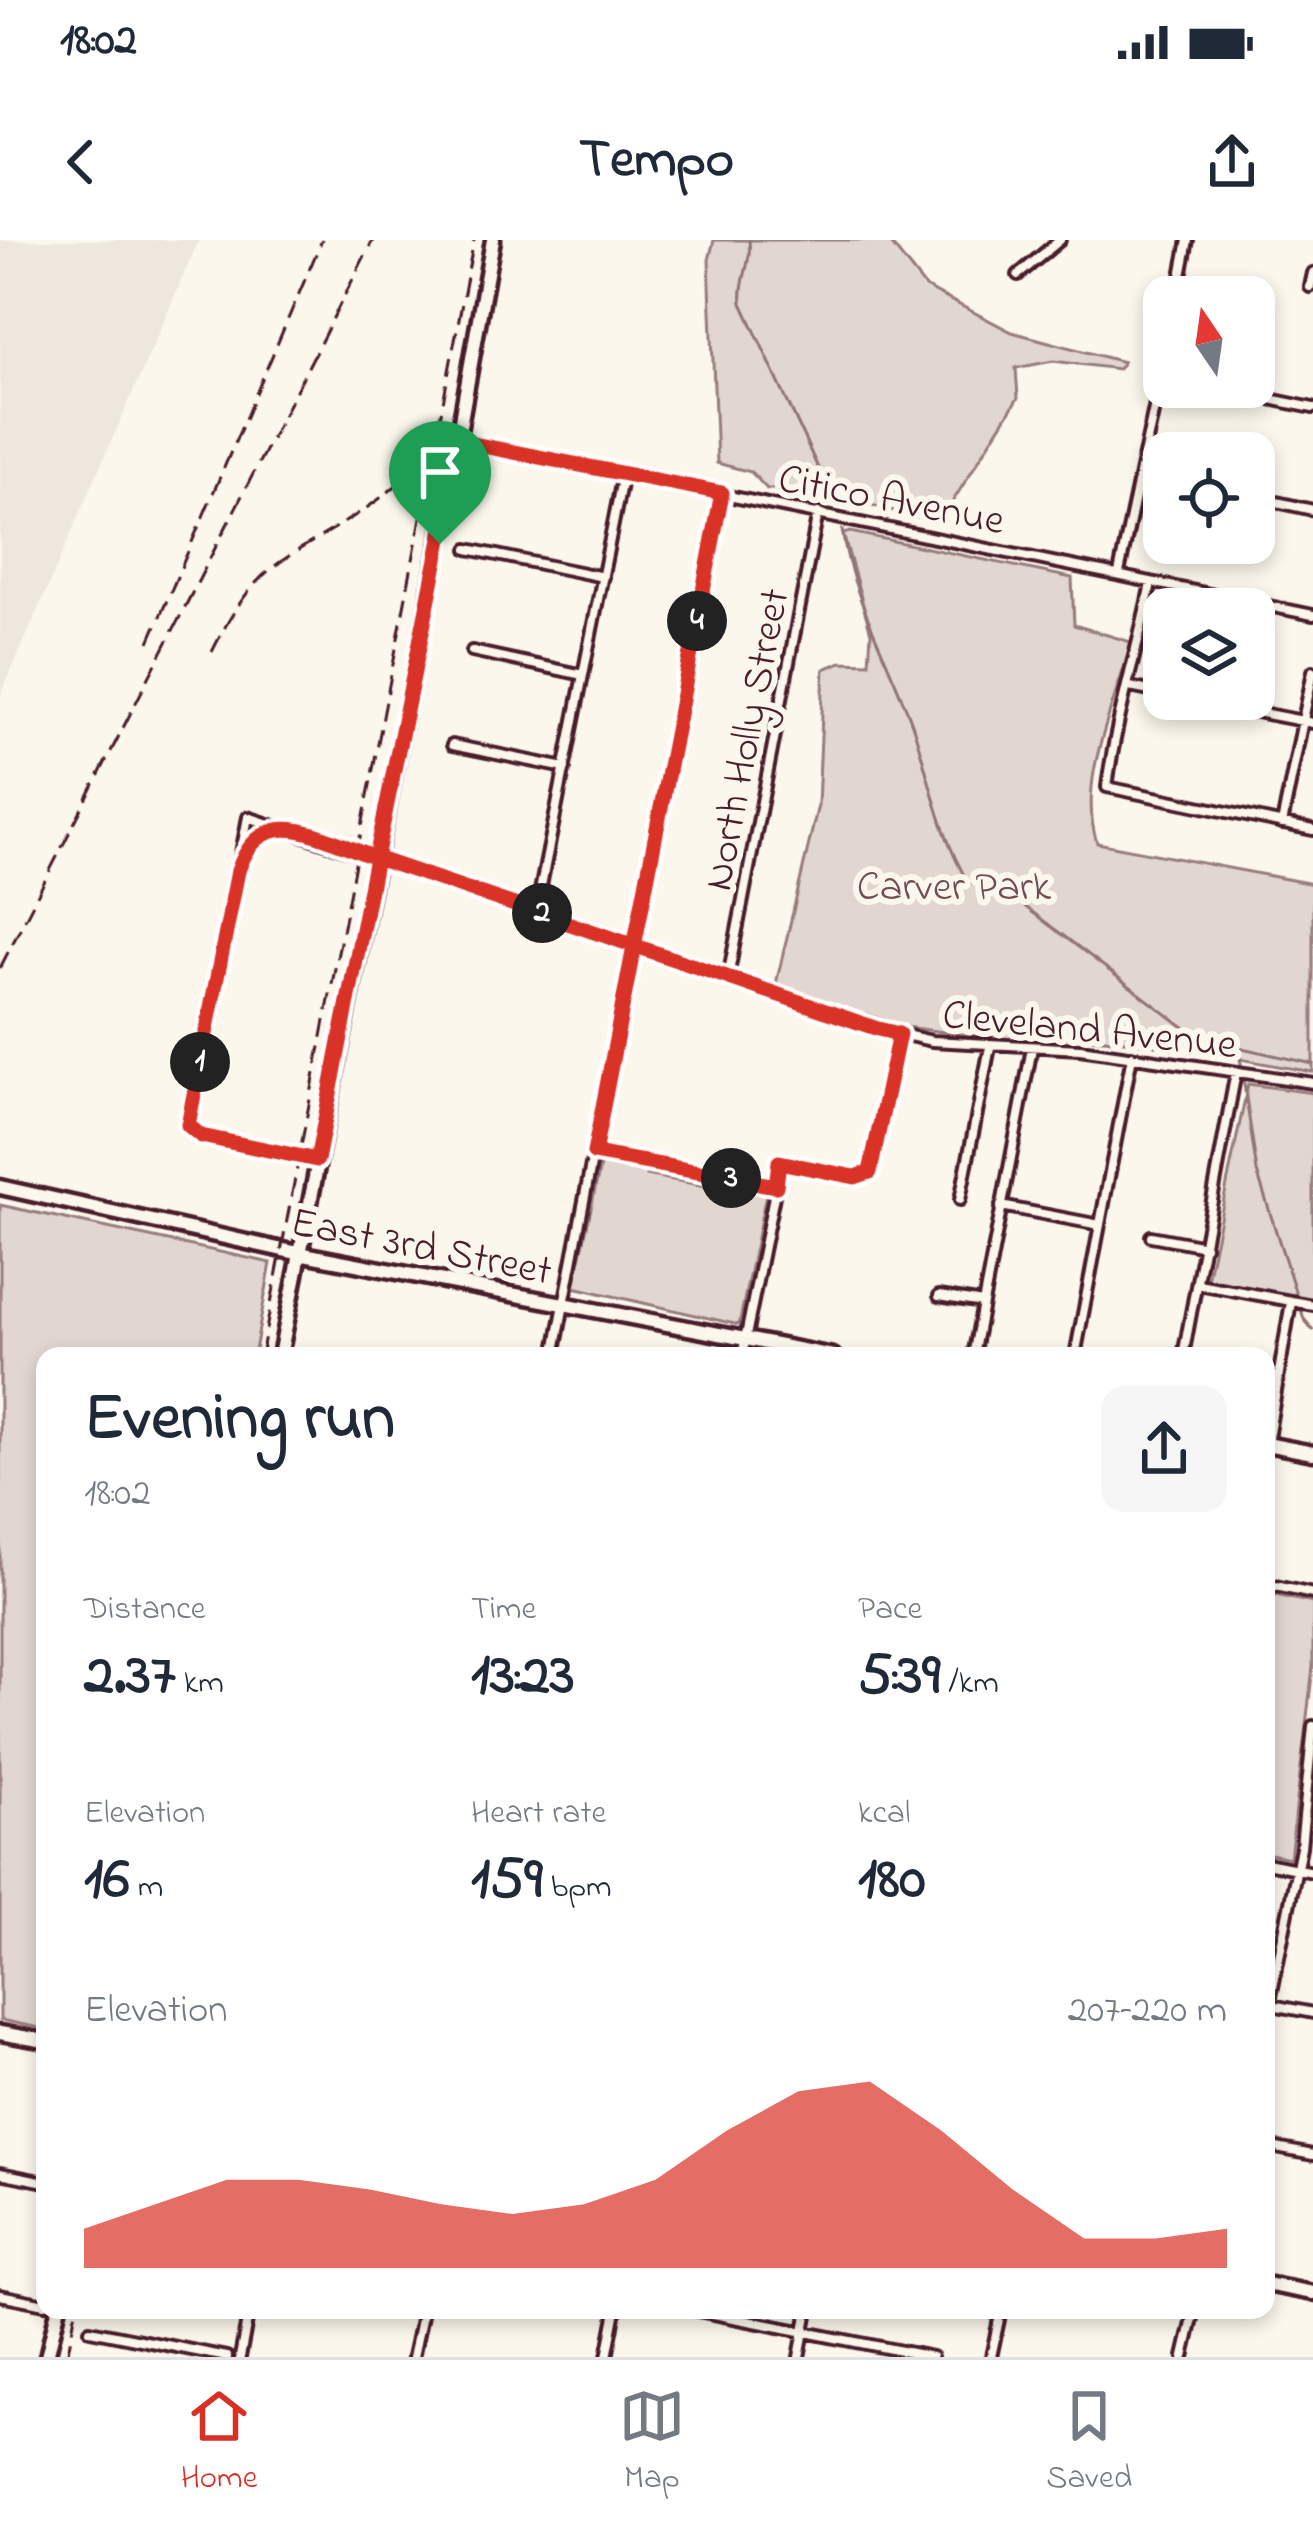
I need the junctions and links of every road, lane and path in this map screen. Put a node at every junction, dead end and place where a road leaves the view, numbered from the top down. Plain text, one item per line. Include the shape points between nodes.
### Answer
1 (493, 240) edge
2 (1060, 240) edge
3 (1188, 240) edge
4 (1018, 274) dead end
5 (1313, 274) edge
6 (1181, 276) edge
7 (1310, 287) edge
8 (1275, 400) edge
9 (1155, 408) edge
10 (1313, 408) edge
11 (458, 441) junction
12 (623, 474) junction
13 (1140, 474) junction
14 (1143, 475) edge
15 (722, 493) junction
16 (1275, 502) edge
17 (1313, 510) edge
18 (818, 513) junction
19 (468, 549) dead end
20 (1119, 573) junction
21 (603, 577) junction
22 (1151, 584) junction
23 (1313, 615) edge
24 (472, 651) dead end
25 (1313, 671) edge
26 (583, 675) junction
27 (1130, 687) junction
28 (1143, 690) edge
29 (1275, 716) edge
30 (1302, 721) junction
31 (1313, 723) edge
32 (452, 745) dead end
33 (565, 768) junction
34 (1282, 824) junction
35 (286, 826) junction
36 (1313, 830) edge
37 (376, 858) junction
38 (238, 871) junction
39 (536, 911) junction
40 (633, 946) junction
41 (728, 976) junction
42 (899, 1034) junction
43 (990, 1047) junction
44 (1032, 1048) junction
45 (1132, 1056) junction
46 (1236, 1072) junction
47 (1313, 1083) edge
48 (594, 1153) junction
49 (317, 1160) junction
50 (776, 1186) junction
51 (0, 1187) edge
52 (960, 1200) dead end
53 (1001, 1206) junction
54 (1100, 1226) junction
55 (1151, 1236) dead end
56 (1205, 1246) junction
57 (300, 1254) junction
58 (1198, 1284) junction
59 (939, 1295) dead end
60 (1291, 1302) junction
61 (983, 1303) junction
62 (1313, 1305) edge
63 (565, 1306) junction
64 (746, 1340) junction
65 (282, 1347) edge
66 (556, 1347) edge
67 (744, 1347) edge
68 (784, 1347) edge
69 (975, 1347) edge
70 (1077, 1347) edge
71 (1186, 1347) edge
72 (1275, 1393) edge
73 (1275, 1446) edge
74 (1313, 1453) edge
75 (1275, 1586) edge
76 (1313, 1594) edge
77 (1313, 1730) edge
78 (1275, 1864) edge
79 (1297, 1868) junction
80 (1313, 1872) edge
81 (1275, 1971) edge
82 (1275, 2005) edge
83 (1313, 2013) edge
84 (0, 2032) edge
85 (36, 2040) edge
86 (1275, 2148) edge
87 (1313, 2155) edge
88 (0, 2173) edge
89 (36, 2180) edge
90 (1275, 2286) edge
91 (1313, 2293) edge
92 (0, 2295) edge
93 (36, 2303) edge
94 (56, 2319) edge
95 (247, 2319) edge
96 (421, 2319) edge
97 (614, 2319) edge
98 (741, 2319) edge
99 (806, 2319) edge
100 (998, 2319) edge
101 (1193, 2319) edge
102 (90, 2330) dead end
103 (804, 2331) junction
104 (47, 2357) edge
105 (226, 2357) edge
106 (240, 2357) edge
107 (413, 2357) edge
108 (607, 2357) edge
109 (799, 2357) edge
110 (932, 2357) edge
111 (992, 2357) edge
112 (1184, 2357) edge

1 - 11 main road
2 - 4 street
3 - 6 street
5 - 7 street
8 - 10 street
9 - 13 street
11 - 12 street, Citico Avenue
11 - 37 main road
12 - 15 street, Citico Avenue
12 - 21 street
13 - 14 street
13 - 20 street
15 - 18 street, Citico Avenue
15 - 40 street
16 - 17 street
18 - 20 street, Citico Avenue
18 - 41 street, North Holly Street
19 - 21 street
20 - 22 street, Citico Avenue
21 - 26 street
22 - 23 street, Citico Avenue
22 - 27 street
24 - 26 street
25 - 30 street
26 - 33 street
27 - 28 street
27 - 34 street via 1107,787
29 - 30 street
30 - 31 street
30 - 34 street
32 - 33 street
33 - 39 street
34 - 36 street
35 - 37 street, Cleveland Avenue
35 - 38 street via 256,838
35 - 38 street, Cleveland Avenue via 248,817
37 - 39 street, Cleveland Avenue
37 - 49 main road
38 - 49 street via 188,1125 201,1136
39 - 40 street, Cleveland Avenue
40 - 41 street, Cleveland Avenue
40 - 48 street
41 - 42 street, Cleveland Avenue
42 - 43 street, Cleveland Avenue
42 - 50 street via 870,1172 855,1177 779,1162
43 - 44 street, Cleveland Avenue
43 - 52 street
44 - 45 street, Cleveland Avenue
44 - 53 street
45 - 46 street, Cleveland Avenue
45 - 54 street
46 - 47 street, Cleveland Avenue
46 - 56 street
48 - 50 street
48 - 63 street
49 - 57 main road
50 - 64 street
51 - 57 main road, East 3rd Street
53 - 54 street
53 - 61 street
54 - 70 street
55 - 56 street
56 - 58 street
57 - 63 main road, East 3rd Street
57 - 65 main road
58 - 60 street
58 - 71 street
59 - 61 street
60 - 62 street
60 - 72 street
61 - 69 street
63 - 64 main road, East 3rd Street
63 - 66 street
64 - 67 street
64 - 68 main road, East 3rd Street
73 - 74 main road
75 - 76 street
77 - 79 street
78 - 79 street
79 - 80 street
79 - 81 street
82 - 83 street
84 - 85 main road
86 - 87 street
88 - 89 street
90 - 91 main road
92 - 93 street
94 - 104 main road
95 - 106 street
96 - 107 street
97 - 108 street
98 - 103 street
99 - 103 street
100 - 111 street
101 - 112 street
102 - 105 street
103 - 109 street
103 - 110 street

